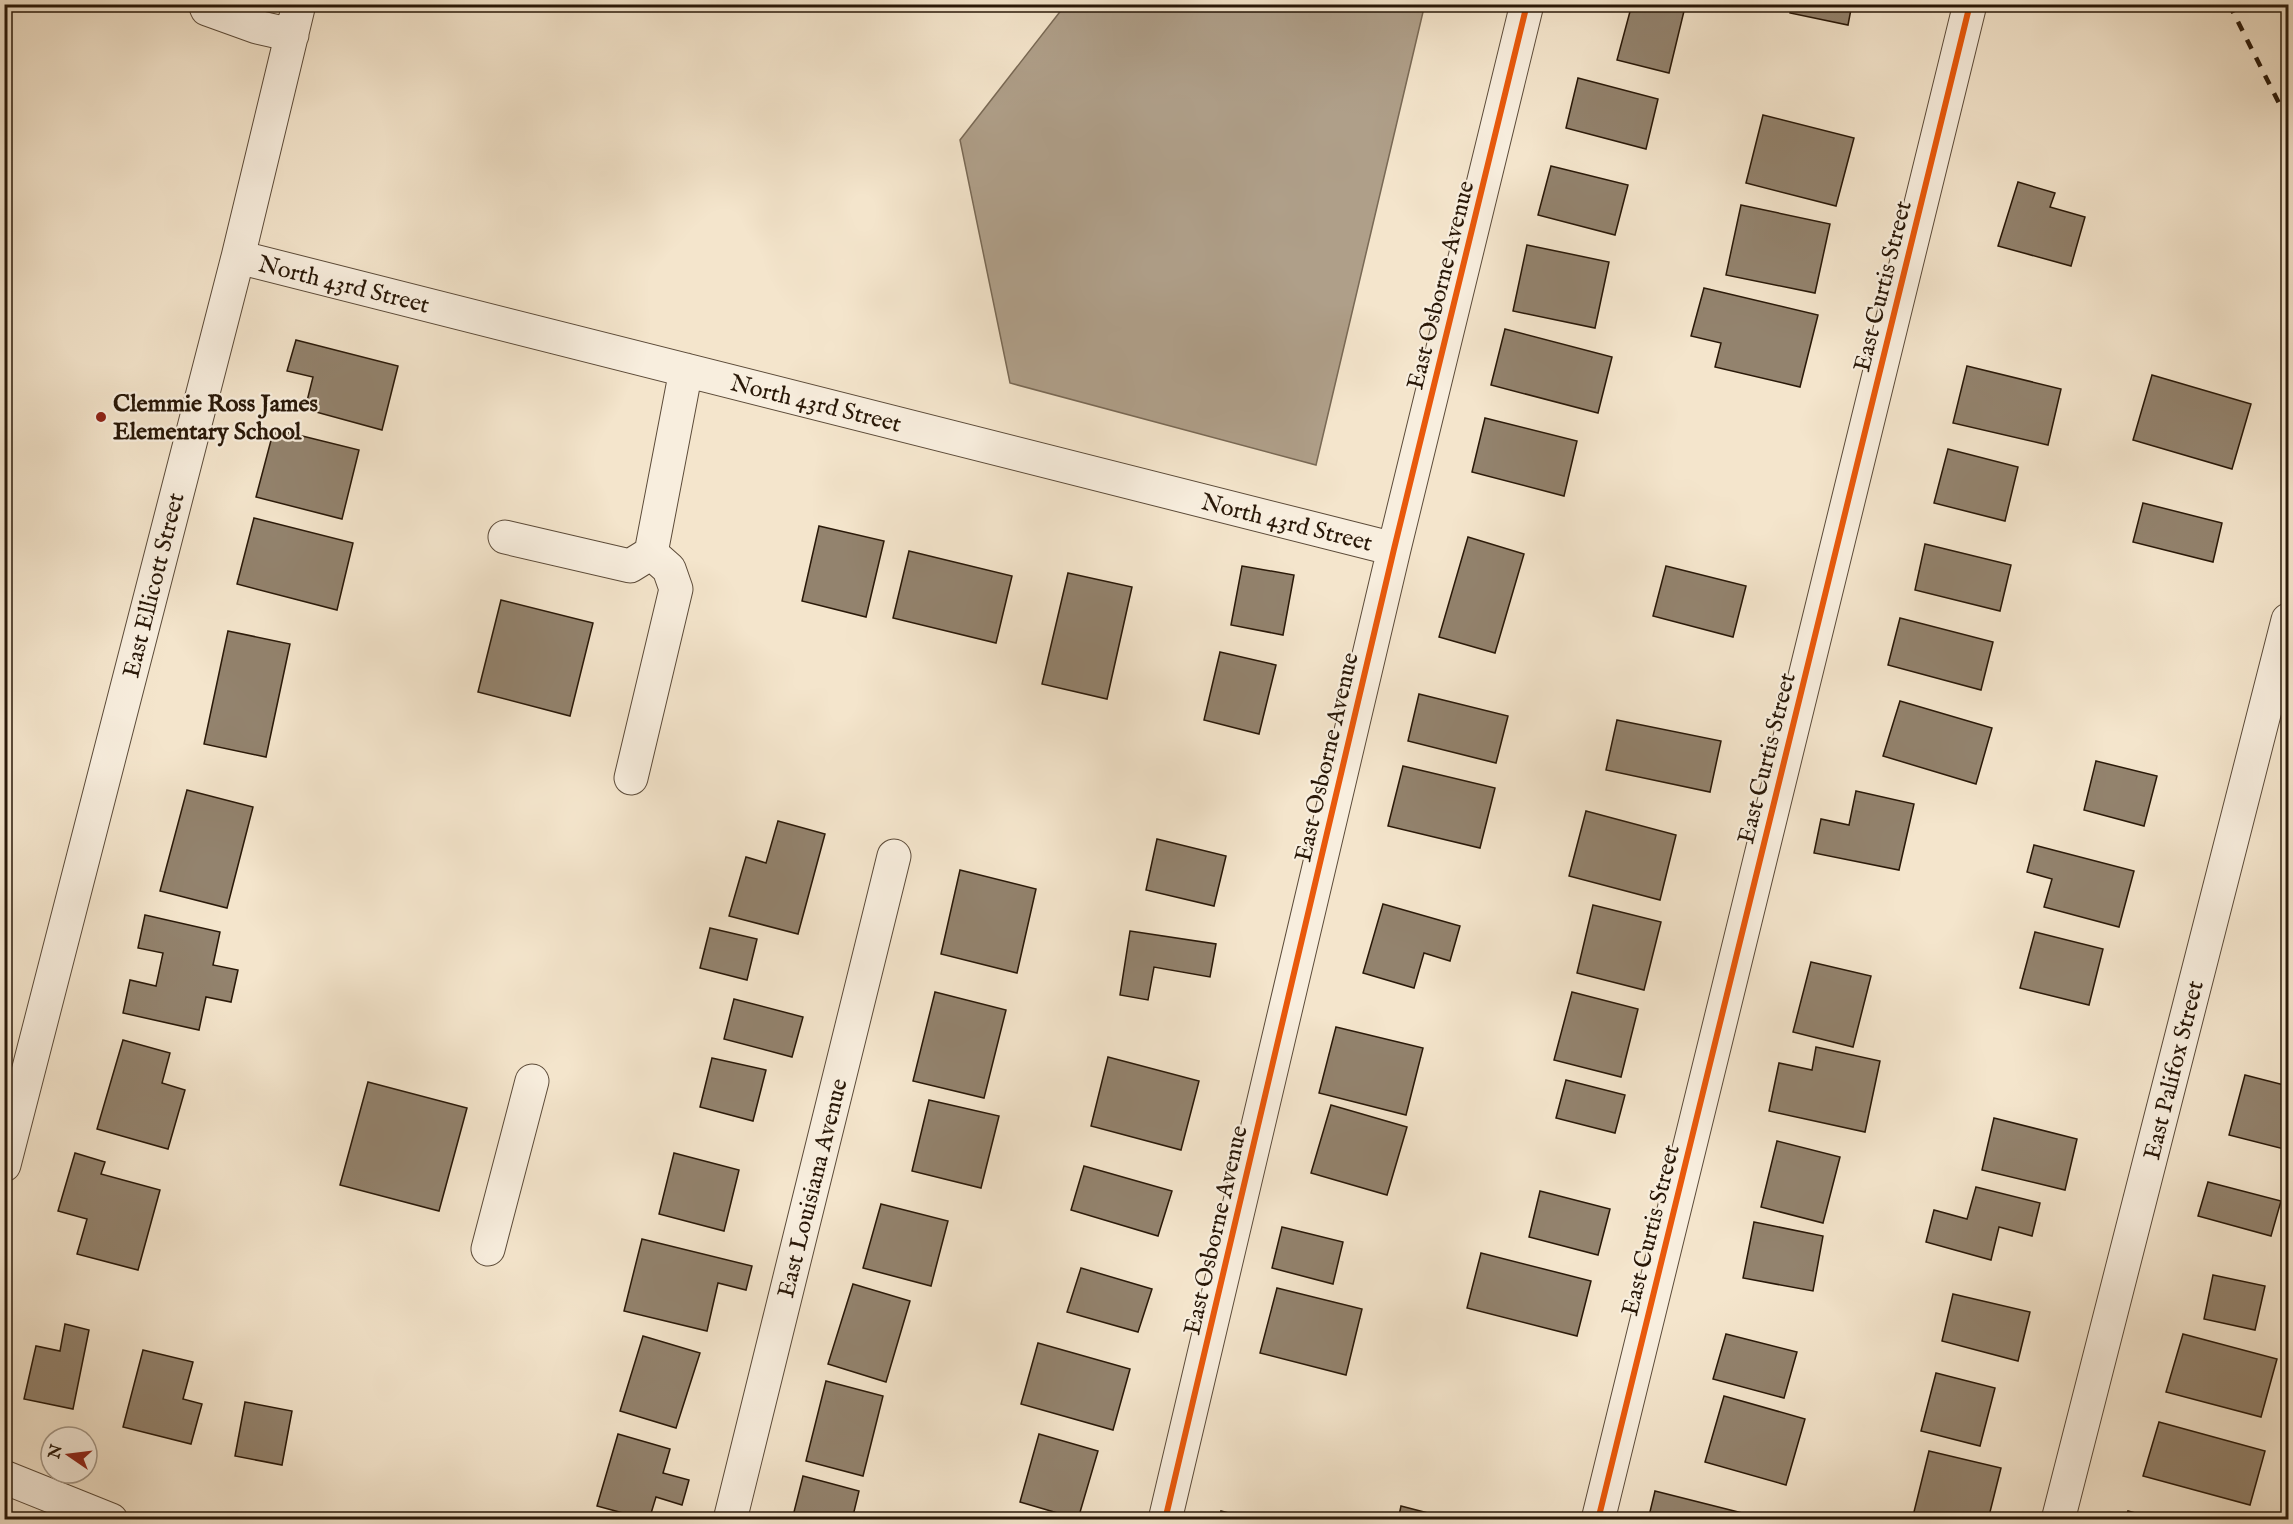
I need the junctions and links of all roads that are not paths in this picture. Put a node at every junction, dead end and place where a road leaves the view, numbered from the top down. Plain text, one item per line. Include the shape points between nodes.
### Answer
1 (205, 4) edge
2 (1527, 4) edge
3 (1970, 4) edge
4 (296, 20) edge
5 (238, 257) junction
6 (686, 370) junction
7 (505, 537) dead end
8 (1394, 549) junction
9 (651, 553) junction
10 (2289, 620) edge
11 (631, 778) dead end
12 (894, 856) dead end
13 (532, 1081) dead end
14 (4, 1165) edge
15 (488, 1249) dead end
16 (4, 1477) edge
17 (111, 1520) edge
18 (730, 1520) edge
19 (1165, 1520) edge
20 (1598, 1520) edge
21 (2058, 1520) edge

1 - 4 street via 207,9 257,27
2 - 8 street, East Osborne Avenue
3 - 20 street, East Curtis Street
4 - 5 street, East Ellicott Street
5 - 6 street, North 43rd Street
5 - 14 street, East Ellicott Street
6 - 8 street, North 43rd Street
6 - 9 street
7 - 9 street via 630,566
8 - 19 street, East Osborne Avenue
9 - 11 street via 669,569 676,590
10 - 21 street, East Palifox Street
12 - 18 street, East Louisiana Avenue
13 - 15 street
16 - 17 street

